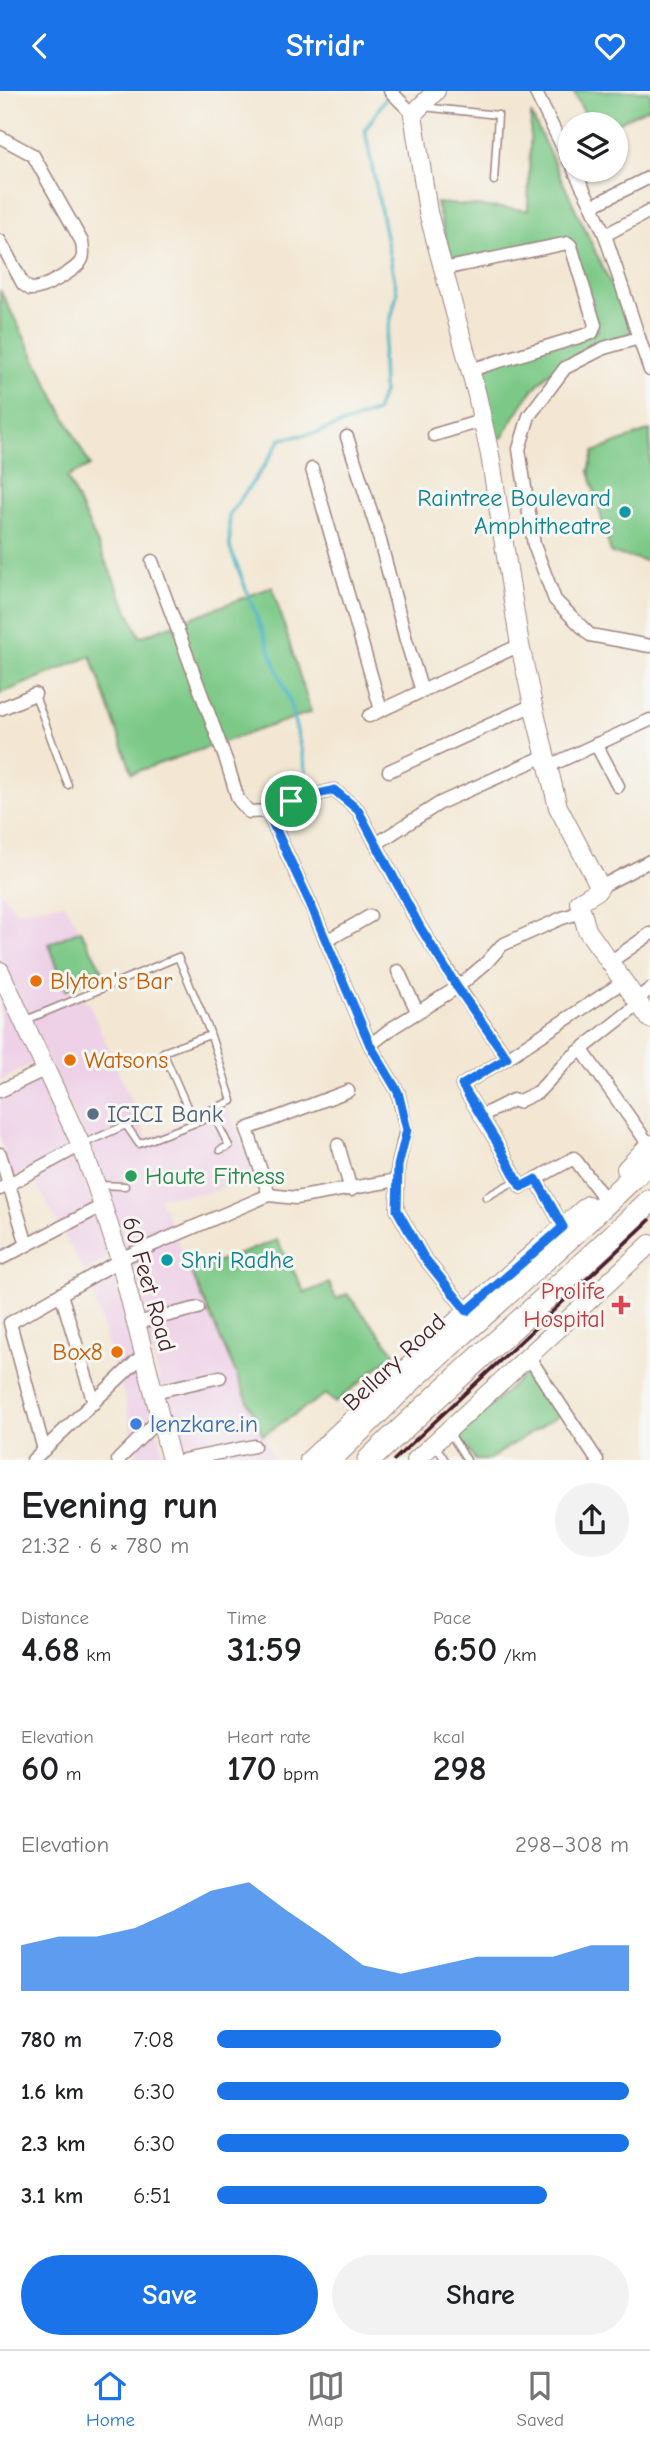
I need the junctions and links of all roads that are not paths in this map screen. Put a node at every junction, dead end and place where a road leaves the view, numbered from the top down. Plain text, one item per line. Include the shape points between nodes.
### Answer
1 (390, 91) edge
2 (436, 91) edge
3 (535, 91) edge
4 (417, 110) junction
5 (0, 137) edge
6 (558, 138) edge
7 (650, 177) edge
8 (494, 181) dead end
9 (580, 182) edge
10 (592, 206) junction
11 (650, 211) edge
12 (605, 235) junction
13 (0, 241) edge
14 (443, 269) junction
15 (639, 338) junction
16 (470, 370) junction
17 (650, 370) edge
18 (481, 421) junction
19 (433, 435) dead end
20 (347, 437) dead end
21 (312, 468) dead end
22 (152, 561) dead end
23 (520, 645) junction
24 (650, 646) edge
25 (422, 691) junction
26 (35, 694) joint
27 (533, 705) junction
28 (0, 709) edge
29 (382, 710) junction
30 (369, 716) dead end
31 (650, 720) edge
32 (596, 744) junction
33 (548, 760) junction
34 (389, 771) dead end
35 (68, 785) dead end
36 (618, 786) dead end
37 (267, 811) junction
38 (376, 844) junction
39 (650, 861) edge
40 (600, 887) junction
41 (582, 912) junction
42 (370, 916) dead end
43 (650, 934) edge
44 (326, 941) junction
45 (610, 962) junction
46 (398, 971) dead end
47 (1, 975) edge
48 (624, 982) junction
49 (457, 987) junction
50 (642, 998) edge
51 (417, 1011) junction
52 (650, 1019) edge
53 (24, 1021) junction
54 (210, 1035) junction
55 (370, 1045) junction
56 (582, 1050) junction
57 (507, 1058) junction
58 (46, 1069) junction
59 (0, 1091) edge
60 (348, 1091) dead end
61 (481, 1116) junction
62 (81, 1145) junction
63 (338, 1145) dead end
64 (650, 1145) edge
65 (220, 1150) dead end
66 (0, 1154) edge
67 (650, 1161) edge
68 (650, 1174) edge
69 (536, 1179) junction
70 (397, 1180) junction
71 (517, 1180) junction
72 (96, 1185) junction
73 (4, 1186) edge
74 (125, 1186) dead end
75 (351, 1190) junction
76 (601, 1194) junction
77 (269, 1195) junction
78 (486, 1197) dead end
79 (650, 1201) edge
80 (102, 1206) junction
81 (650, 1212) edge
82 (563, 1227) junction
83 (27, 1245) junction
84 (647, 1251) edge
85 (0, 1259) edge
86 (120, 1260) junction
87 (61, 1294) junction
88 (198, 1308) dead end
89 (467, 1311) junction
90 (136, 1324) junction
91 (144, 1355) junction
92 (528, 1356) junction
93 (220, 1377) dead end
94 (154, 1392) junction
95 (94, 1403) junction
96 (160, 1418) junction
97 (448, 1430) junction
98 (434, 1443) junction
99 (254, 1446) dead end
100 (44, 1450) junction
101 (33, 1460) edge
102 (118, 1460) edge
103 (171, 1460) edge
104 (184, 1460) edge
105 (309, 1460) edge
106 (329, 1460) edge
107 (341, 1460) edge
108 (369, 1460) edge
109 (385, 1460) edge
110 (416, 1460) edge
111 (445, 1460) edge
112 (467, 1460) edge
113 (597, 1460) edge

1 - 4 street
2 - 4 street
3 - 6 street
4 - 8 lane via 498,115
4 - 14 street via 428,212
5 - 13 street via 33,155 82,242 84,256 43,288 30,289
7 - 10 street
9 - 10 street
10 - 12 street
11 - 12 street
12 - 15 street
14 - 16 street
14 - 16 street via 568,243 595,325 592,333
15 - 17 street
15 - 24 street via 604,348 565,368 529,416 519,449 534,545 555,600 590,635
16 - 18 street
18 - 19 street
18 - 23 street
20 - 25 street
21 - 29 street
22 - 37 street via 238,799 249,812
23 - 25 street
23 - 27 street
25 - 29 street
26 - 28 street
26 - 35 lane
27 - 33 street
27 - 34 street
29 - 30 street
31 - 32 street
32 - 33 street
32 - 36 street
33 - 38 street via 440,803
33 - 40 street via 558,807
37 - 38 street via 334,790 358,810
37 - 44 street
38 - 49 street
39 - 40 street
40 - 41 street via 579,902
41 - 45 street via 587,930
41 - 49 street via 502,945
42 - 44 street
43 - 45 street
44 - 55 street
45 - 48 street
46 - 51 street
47 - 53 street, 60 Feet Road
48 - 50 street
48 - 57 street
49 - 51 street
49 - 57 street
50 - 52 street
50 - 56 street
51 - 55 street
53 - 54 lane via 178,957
53 - 58 street, 60 Feet Road
54 - 54 lane via 232,1101 192,1118 163,1052
55 - 70 street via 398,1092 407,1130
56 - 61 street via 538,1092
56 - 64 street
57 - 61 street via 462,1085
58 - 59 street
58 - 62 street, 60 Feet Road
60 - 77 street via 247,1129
61 - 71 street
62 - 65 lane via 126,1125 139,1144 214,1116 229,1146
62 - 72 street, 60 Feet Road
62 - 73 street
63 - 75 street
64 - 76 street
66 - 73 street
67 - 106 highway, Bellary Road
68 - 107 highway, Bellary Road
69 - 71 street via 521,1187
69 - 76 street via 574,1158
69 - 82 street
70 - 75 street
70 - 89 street via 397,1210 423,1256
71 - 78 lane
72 - 74 lane
72 - 80 street, 60 Feet Road
73 - 83 street
75 - 77 street via 296,1198
76 - 82 street
77 - 86 street
79 - 108 highway
80 - 83 street
80 - 86 street, 60 Feet Road
81 - 109 highway
82 - 89 street
83 - 85 street
84 - 92 street
86 - 87 street
86 - 90 street, 60 Feet Road
87 - 95 street
87 - 100 street via 10,1323
88 - 90 street
89 - 105 street
90 - 91 street, 60 Feet Road
91 - 94 street, 60 Feet Road
91 - 95 street
92 - 97 street
92 - 113 street
93 - 94 street
94 - 96 street, 60 Feet Road
95 - 100 street
96 - 102 street
96 - 103 street, 60 Feet Road
97 - 98 street
97 - 112 lane
98 - 110 street
98 - 111 lane
99 - 104 street
100 - 101 street

